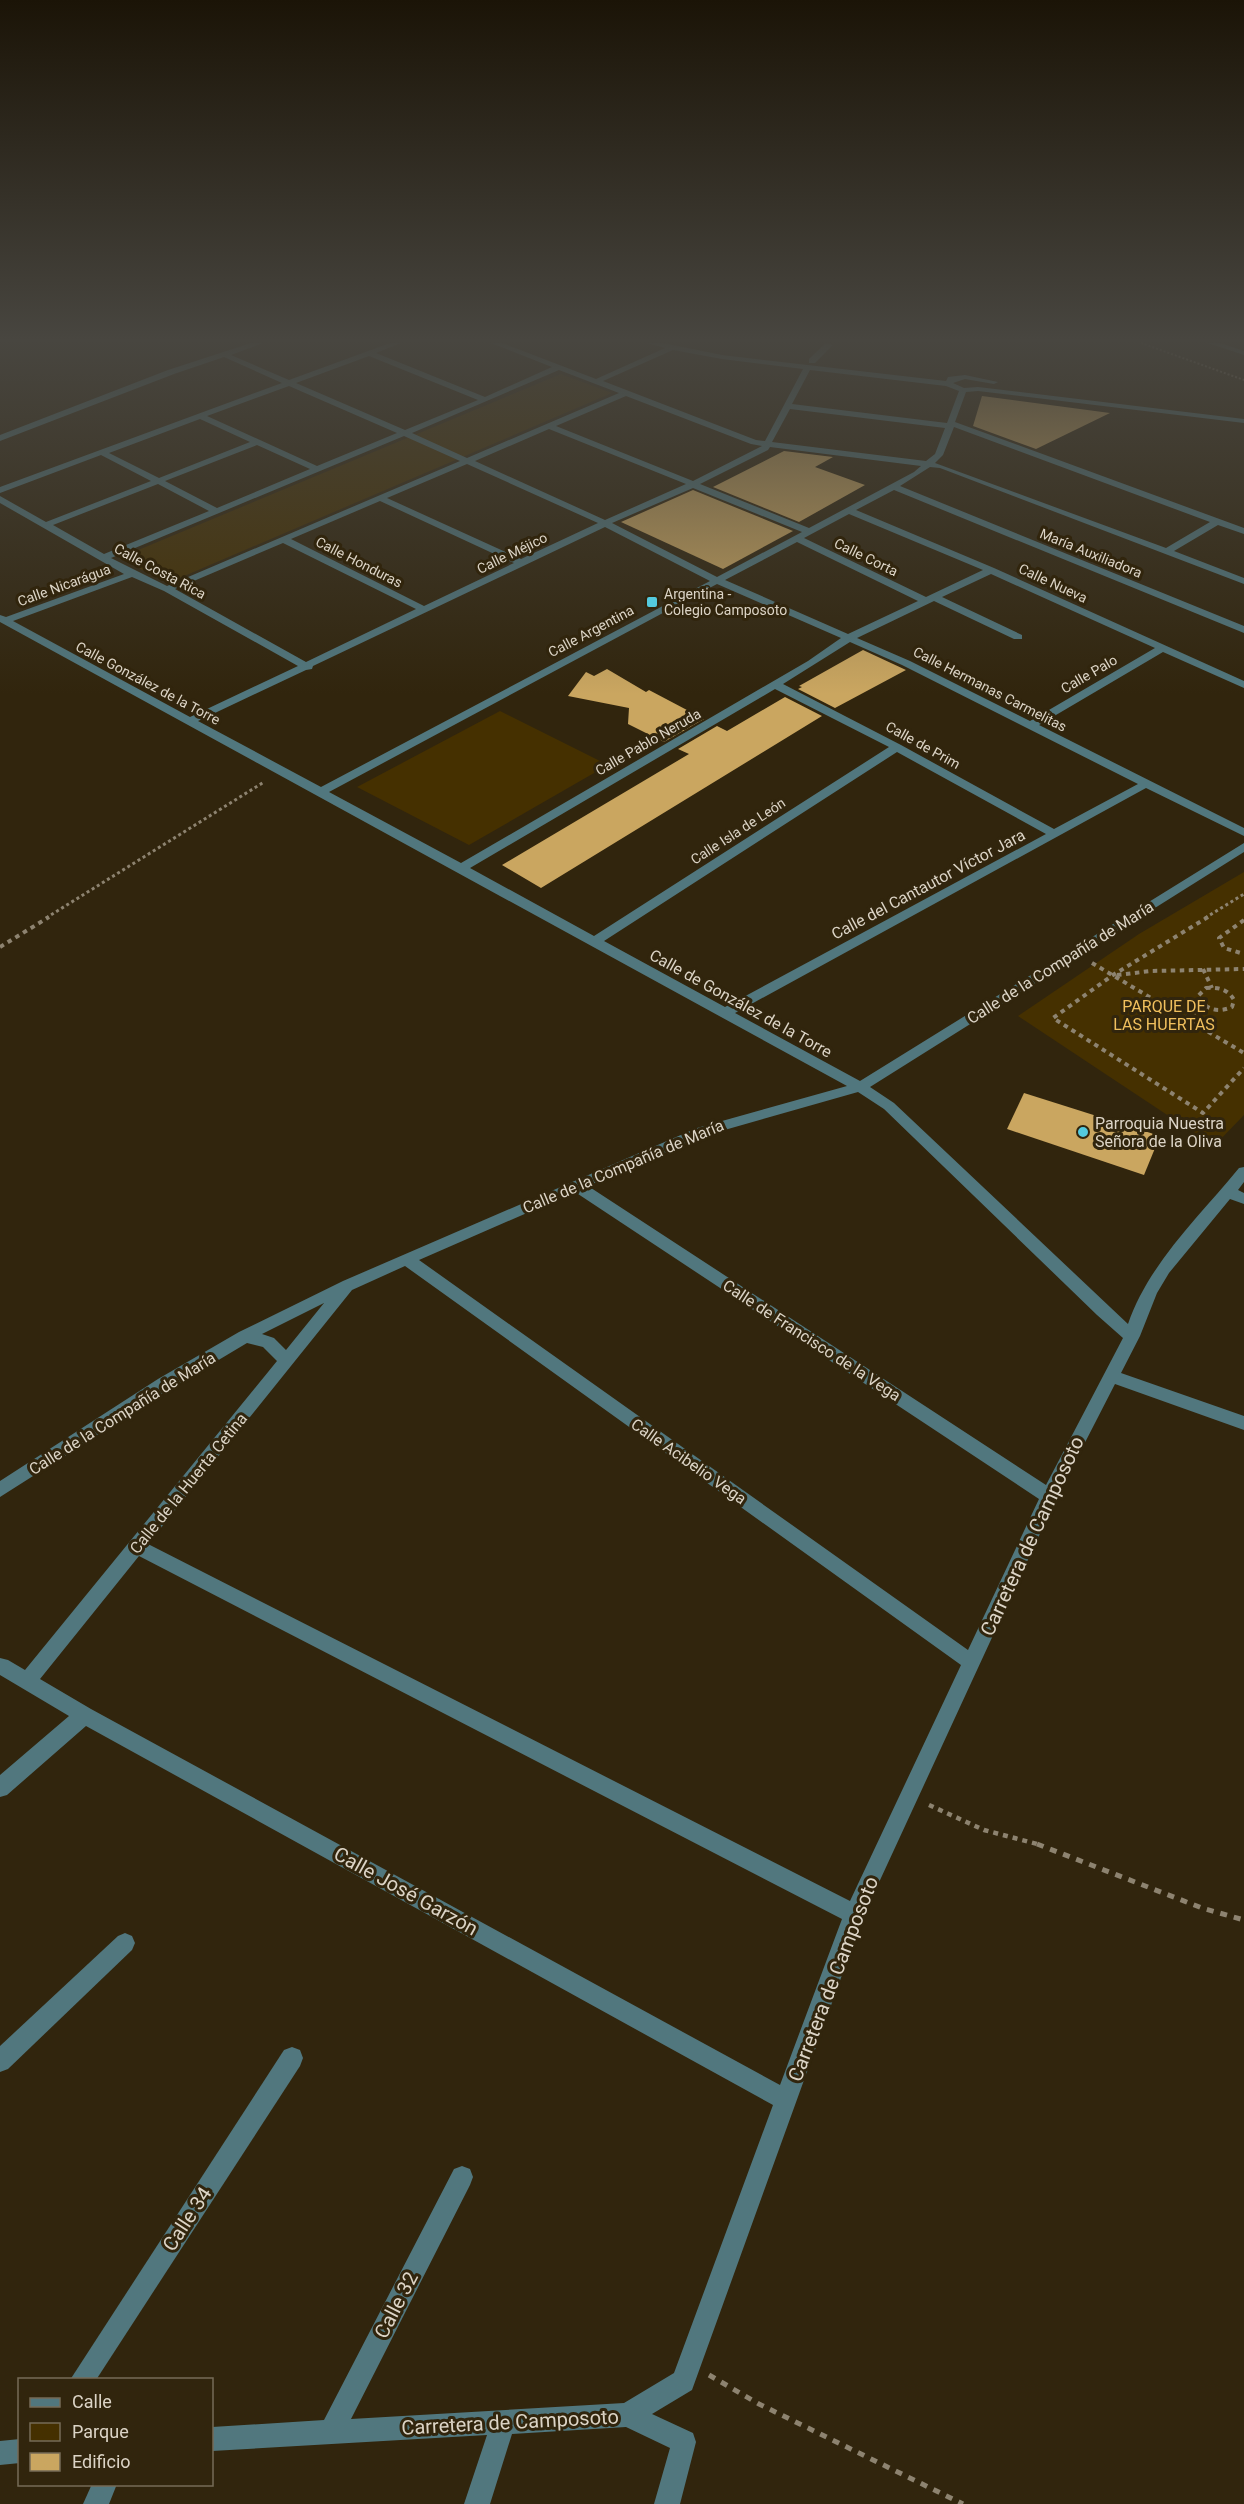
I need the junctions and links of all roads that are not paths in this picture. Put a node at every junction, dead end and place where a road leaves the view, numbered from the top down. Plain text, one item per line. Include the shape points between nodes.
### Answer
1 (80, 460) edge
2 (117, 460) edge
3 (214, 460) edge
4 (296, 460) edge
5 (339, 460) edge
6 (633, 460) edge
7 (737, 460) edge
8 (898, 460) edge
9 (934, 460) edge
10 (1048, 460) edge
11 (468, 461) joint
12 (930, 464) junction
13 (316, 469) junction
14 (161, 481) junction
15 (692, 484) junction
16 (894, 487) junction
17 (0, 490) edge
18 (380, 498) junction
19 (0, 499) edge
20 (849, 510) junction
21 (217, 511) junction
22 (1218, 521) junction
23 (605, 523) junction
24 (46, 525) junction
25 (808, 531) junction
26 (1244, 531) edge
27 (795, 537) junction
28 (283, 539) junction
29 (1167, 551) junction
30 (105, 557) junction
31 (522, 564) junction
32 (991, 570) junction
33 (132, 574) junction
34 (718, 581) junction
35 (1244, 581) edge
36 (167, 589) junction
37 (928, 598) junction
38 (423, 609) junction
39 (3, 620) edge
40 (1244, 630) edge
41 (1018, 637) dead end
42 (846, 639) junction
43 (1163, 648) junction
44 (308, 667) junction
45 (776, 685) junction
46 (1244, 685) edge
47 (188, 722) junction
48 (1030, 726) junction
49 (897, 747) junction
50 (282, 772) joint
51 (1146, 784) junction
52 (320, 792) junction
53 (1055, 834) junction
54 (1244, 834) edge
55 (1244, 847) edge
56 (461, 868) junction
57 (595, 941) junction
58 (726, 1012) junction
59 (860, 1087) junction
60 (1244, 1172) edge
61 (575, 1185) junction
62 (1229, 1192) junction
63 (1244, 1199) edge
64 (406, 1259) junction
65 (348, 1285) junction
66 (245, 1336) junction
67 (1132, 1336) junction
68 (287, 1360) junction
69 (1110, 1376) junction
70 (1244, 1423) edge
71 (0, 1490) edge
72 (1049, 1496) junction
73 (137, 1547) junction
74 (972, 1663) junction
75 (2, 1666) dead end
76 (27, 1681) junction
77 (84, 1715) junction
78 (0, 1788) edge
79 (854, 1914) junction
80 (124, 1943) dead end
81 (292, 2058) dead end
82 (0, 2061) edge
83 (787, 2101) junction
84 (462, 2177) dead end
85 (83, 2378) edge
86 (627, 2415) junction
87 (504, 2422) junction
88 (331, 2432) junction
89 (213, 2439) edge
90 (18, 2451) edge
91 (0, 2453) edge
92 (104, 2486) edge
93 (96, 2504) edge
94 (477, 2504) edge
95 (667, 2504) edge

1 - 17 street
2 - 14 street
3 - 14 street
4 - 13 street
5 - 13 street
6 - 15 street
7 - 15 street, Calle Méjico
8 - 12 street
9 - 12 street, Calle Argentina
10 - 22 street
11 - 18 street
11 - 23 street, Calle Hermanas Carmelitas
12 - 16 street, Calle Argentina
12 - 29 street
13 - 21 street
14 - 21 street
14 - 24 street
15 - 23 street, Calle Méjico
15 - 25 street
16 - 20 street, Calle Argentina
16 - 40 street, María Auxiliadora
18 - 28 street
18 - 31 street
19 - 24 street, Calle Costa Rica
20 - 25 street, Calle Argentina
20 - 32 street, Calle Nueva
21 - 30 street
22 - 26 street
22 - 29 street
23 - 31 street, Calle Méjico
23 - 34 street, Calle Hermanas Carmelitas
24 - 30 street, Calle Costa Rica
25 - 27 street, Calle Argentina
27 - 34 street, Calle Argentina
27 - 37 street, Calle Corta
28 - 36 street
28 - 38 street, Calle Honduras
29 - 35 street
30 - 33 street, Calle Costa Rica
31 - 38 street, Calle Méjico
32 - 37 street, Calle Pablo Neruda
32 - 43 street, Calle Nueva
33 - 36 street, Calle Costa Rica
33 - 39 street, Calle Nicarágua
34 - 42 street, Calle Hermanas Carmelitas
34 - 52 street, Calle Argentina
36 - 44 street, Calle Costa Rica
37 - 41 street, Calle Corta
37 - 42 street, Calle Pablo Neruda
38 - 44 street, Calle Méjico
39 - 47 street, Calle González de la Torre
42 - 45 street, Calle Pablo Neruda
42 - 48 street, Calle Hermanas Carmelitas via 906,663
43 - 46 street, Calle Nueva
43 - 48 street, Calle Palo
44 - 47 street, Calle Méjico
45 - 49 street, Calle de Prim
45 - 56 street, Calle Pablo Neruda
47 - 50 street, Calle González de la Torre
48 - 51 street, Calle Hermanas Carmelitas
49 - 53 street, Calle de Prim
49 - 57 street, Calle Isla de León
50 - 52 street, Calle de González de la Torre
51 - 53 street, Calle del Cantautor Víctor Jara
51 - 54 street, Calle Hermanas Carmelitas
52 - 56 street, Calle de González de la Torre
53 - 58 street, Calle del Cantautor Víctor Jara
55 - 59 street, Calle de la Compañía de María
56 - 57 street, Calle de González de la Torre
57 - 58 street, Calle de González de la Torre
58 - 59 street, Calle de González de la Torre
59 - 61 street, Calle de la Compañía de María via 720,1124
59 - 67 street, Calle de González de la Torre via 889,1106
60 - 62 street, Carretera de Camposoto
61 - 64 street, Calle de la Compañía de María
61 - 72 street, Calle de Francisco de la Vega
62 - 63 street
62 - 67 street, Carretera de Camposoto via 1152,1286
64 - 65 street, Calle de la Compañía de María
64 - 74 street, Calle Acibelio Vega
65 - 66 street, Calle de la Compañía de María
65 - 68 street, Calle de la Huerta Cetina
66 - 68 street via 268,1342
66 - 71 street, Calle de la Compañía de María
67 - 69 street, Carretera de Camposoto
68 - 73 street, Calle de la Huerta Cetina
69 - 70 street
69 - 72 street, Carretera de Camposoto
72 - 74 street, Carretera de Camposoto
73 - 76 street, Calle de la Huerta Cetina
73 - 79 street
74 - 79 street, Carretera de Camposoto
75 - 76 street, Calle José Garzón
76 - 77 street, Calle José Garzón
77 - 78 street
77 - 83 street, Calle José Garzón
79 - 83 street, Carretera de Camposoto
80 - 82 street
81 - 85 street, Calle 34
83 - 86 street, Carretera de Camposoto via 683,2381
84 - 88 street, Calle 32
86 - 87 street, Carretera de Camposoto
86 - 95 street via 684,2442
87 - 88 street, Carretera de Camposoto
87 - 94 street
88 - 89 street, Carretera de Camposoto
90 - 91 street
92 - 93 street

